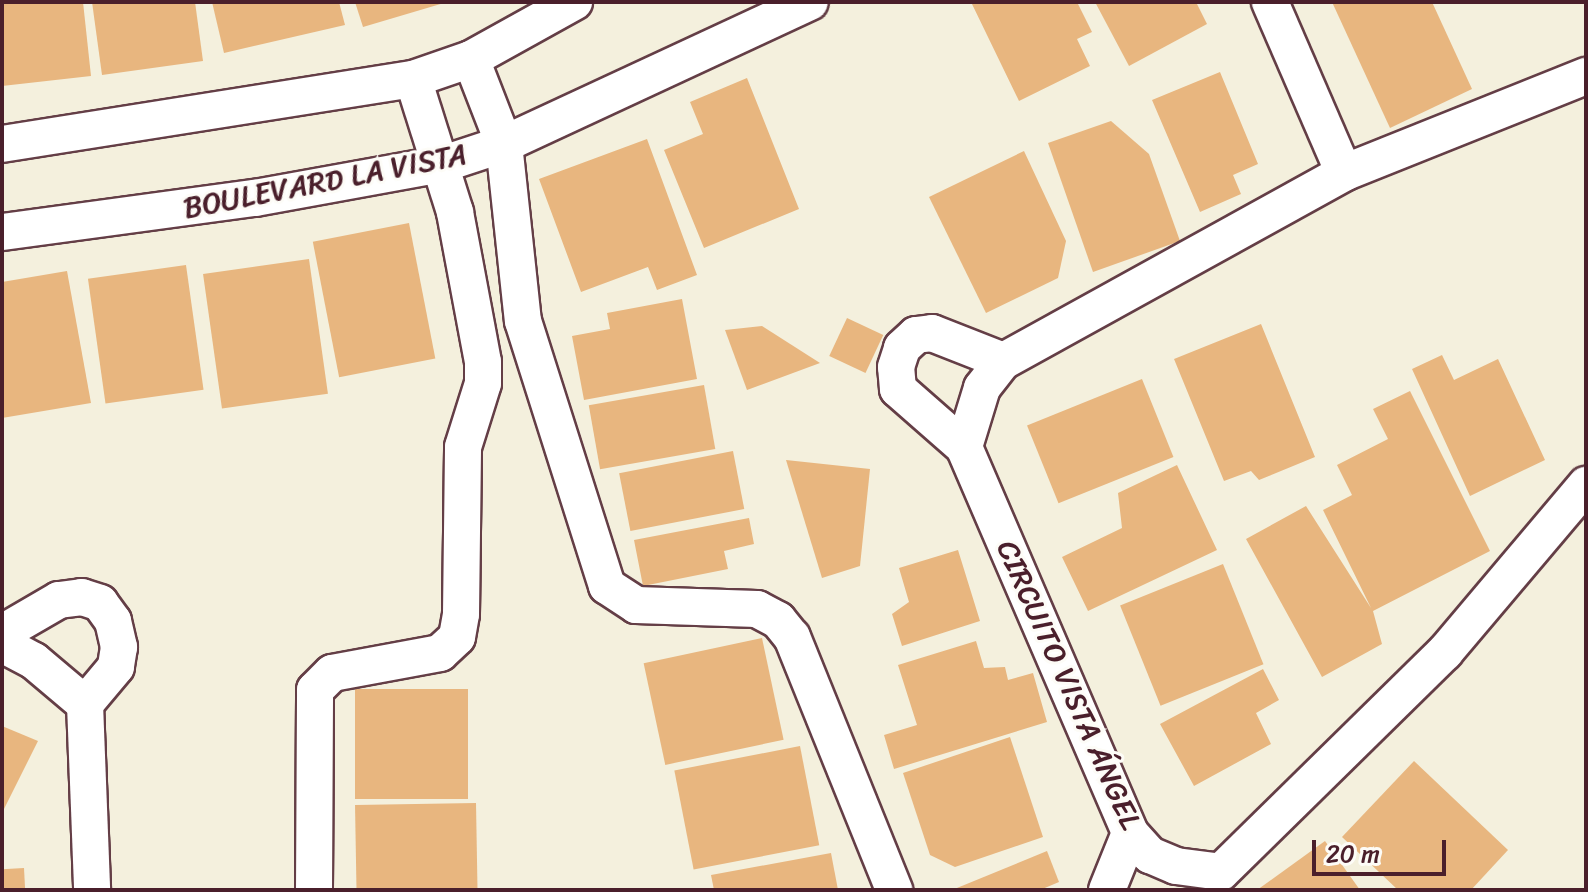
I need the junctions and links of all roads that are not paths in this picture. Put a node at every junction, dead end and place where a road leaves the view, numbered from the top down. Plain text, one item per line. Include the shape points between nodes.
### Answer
1 (574, 2) edge
2 (810, 2) edge
3 (1270, 2) edge
4 (471, 59) junction
5 (1586, 76) edge
6 (413, 79) junction
7 (2, 144) edge
8 (504, 144) junction
9 (443, 164) junction
10 (1344, 173) junction
11 (2, 232) edge
12 (523, 321) junction
13 (480, 326) junction
14 (1003, 361) junction
15 (964, 447) junction
16 (1586, 485) edge
17 (2, 633) edge
18 (2, 644) edge
19 (85, 704) junction
20 (1130, 833) junction
21 (1215, 881) edge
22 (92, 890) edge
23 (314, 890) edge
24 (894, 890) edge
25 (1107, 890) edge

1 - 4 street
2 - 8 street, BOULEVARD LA VISTA
3 - 10 street
4 - 6 street
4 - 8 street
5 - 10 street
6 - 7 street
6 - 9 street
8 - 9 street, BOULEVARD LA VISTA
8 - 12 street
9 - 11 street, BOULEVARD LA VISTA via 255,198
9 - 13 street
10 - 14 street
12 - 13 street
12 - 24 street via 607,586 636,605 757,609 778,620 792,637
13 - 23 street via 483,383 463,447 457,637 440,653 332,673 315,690
14 - 15 street via 982,388
14 - 15 street via 932,333 916,335 902,348 896,367 898,389
15 - 20 street, CIRCUITO VISTA ÁNGEL
16 - 21 street, CIRCUITO VISTA ÁNGEL via 1445,652
17 - 19 street via 59,600 82,597 100,603 113,621 119,647 105,686
18 - 19 street via 34,661
19 - 22 street
20 - 21 street, CIRCUITO VISTA ÁNGEL via 1150,855
20 - 25 street

